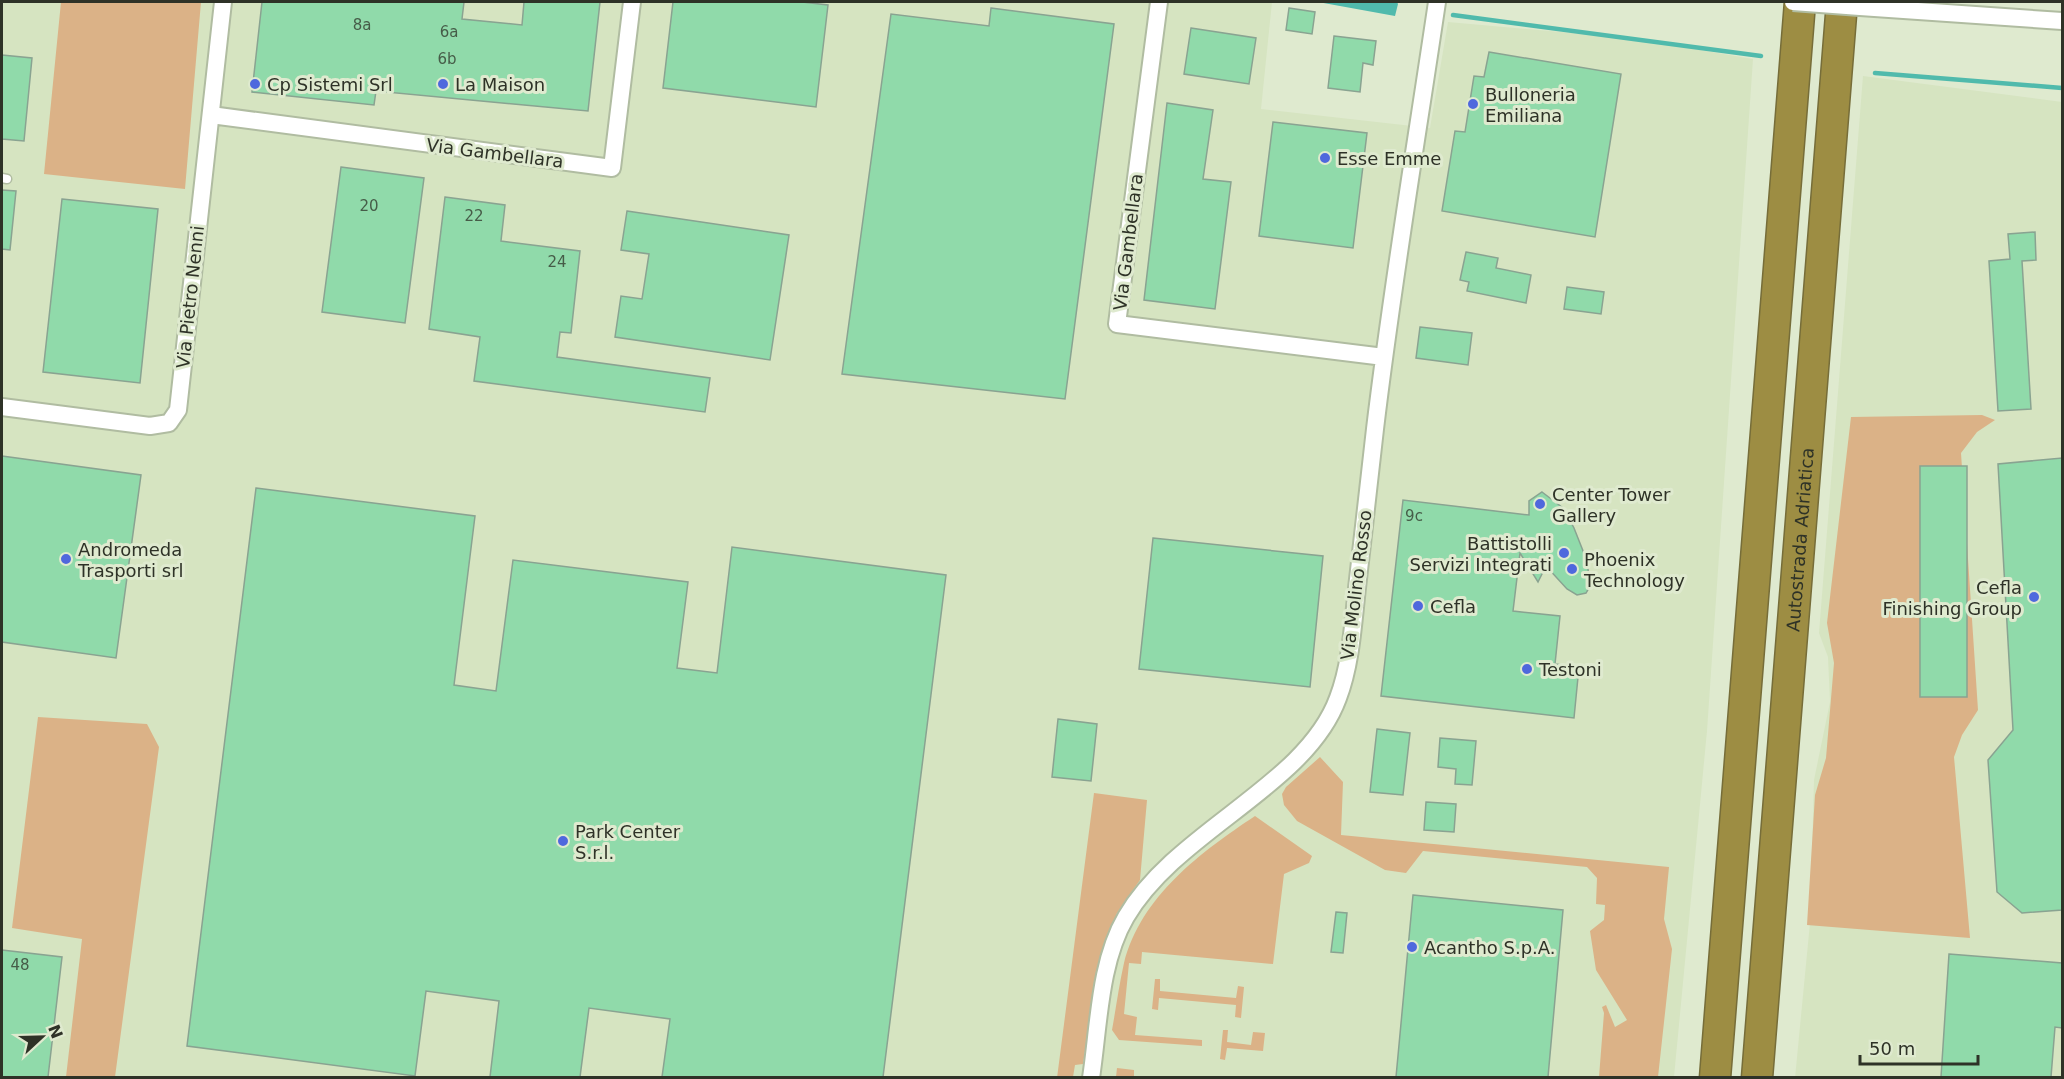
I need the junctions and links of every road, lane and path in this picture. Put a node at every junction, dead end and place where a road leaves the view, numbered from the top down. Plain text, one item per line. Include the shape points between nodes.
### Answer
1 (223, 2) edge
2 (632, 2) edge
3 (1159, 2) edge
4 (1437, 2) edge
5 (1793, 2) edge
6 (1800, 2) edge
7 (1851, 4) edge
8 (2062, 21) edge
9 (211, 116) junction
10 (1384, 357) junction
11 (2, 407) edge
12 (1091, 1077) edge
13 (1715, 1077) edge
14 (1757, 1077) edge

1 - 9 street, Via Pietro Nenni
2 - 9 street, Via Gambellara via 612,168
3 - 10 street, Via Gambellara via 1117,324
4 - 10 street, Via Molino Rosso
5 - 7 street, bridge
6 - 13 highway
7 - 8 street
7 - 14 highway, Autostrada Adriatica
9 - 11 street, Via Pietro Nenni via 178,411 169,423 150,426
10 - 12 street, Via Molino Rosso via 1354,609 1339,696 1330,717 1309,746 1285,770 1173,859 1124,919 1104,988

